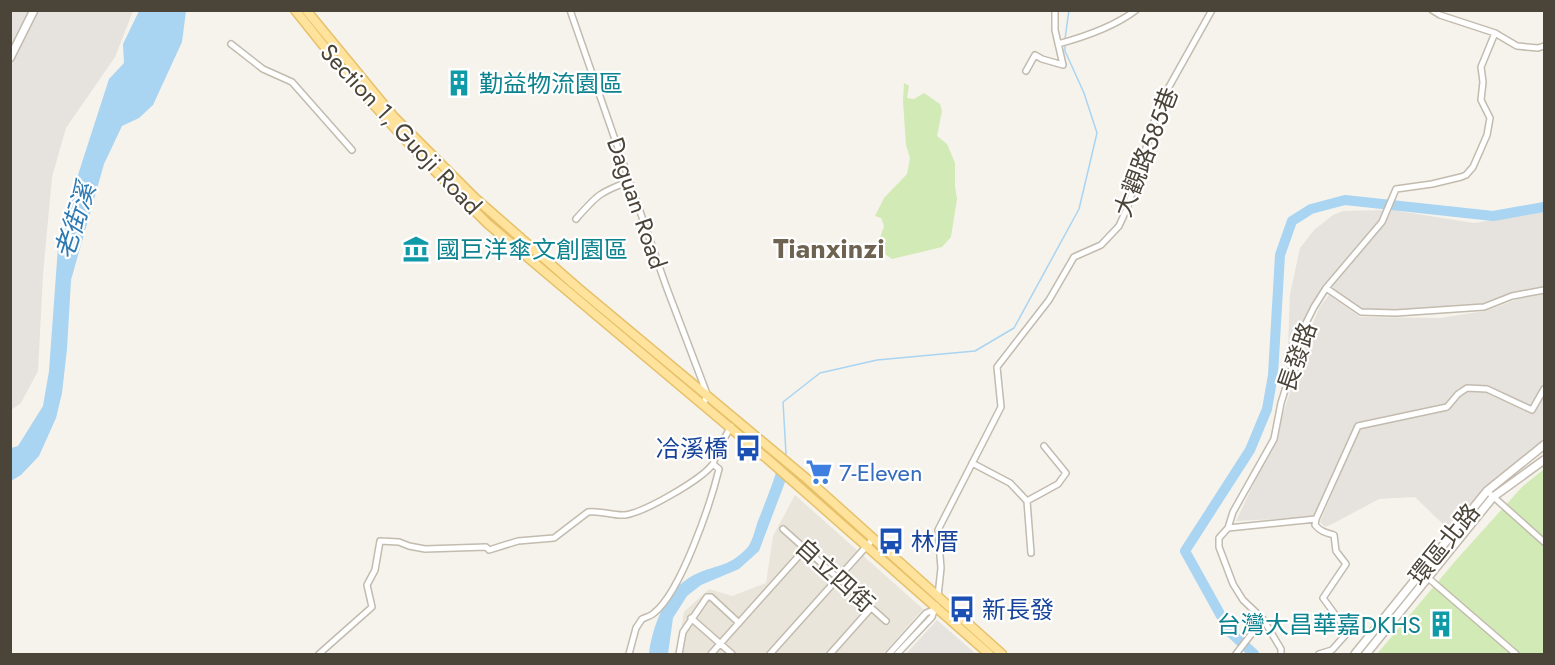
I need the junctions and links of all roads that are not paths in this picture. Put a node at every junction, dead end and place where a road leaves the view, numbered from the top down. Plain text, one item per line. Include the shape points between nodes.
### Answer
1 (34, 10) edge
2 (295, 10) edge
3 (306, 10) edge
4 (570, 10) edge
5 (1055, 10) edge
6 (1137, 10) edge
7 (1212, 10) edge
8 (1432, 10) edge
9 (1494, 33) junction
10 (1058, 44) junction
11 (231, 45) dead end
12 (1545, 46) edge
13 (10, 58) edge
14 (1026, 71) dead end
15 (352, 150) dead end
16 (630, 181) junction
17 (576, 219) dead end
18 (551, 264) junction
19 (545, 272) junction
20 (1326, 288) junction
21 (1545, 290) edge
22 (1545, 389) edge
23 (707, 394) junction
24 (703, 406) junction
25 (736, 420) junction
26 (729, 428) junction
27 (1545, 445) edge
28 (1044, 446) dead end
29 (1545, 460) edge
30 (972, 463) junction
31 (713, 465) junction
32 (1487, 491) junction
33 (1493, 497) junction
34 (1027, 501) junction
35 (1316, 519) junction
36 (1228, 528) junction
37 (783, 530) dead end
38 (870, 542) junction
39 (1545, 542) edge
40 (805, 549) junction
41 (1031, 553) dead end
42 (1422, 572) junction
43 (838, 578) junction
44 (1428, 578) junction
45 (937, 598) junction
46 (871, 608) junction
47 (936, 609) junction
48 (691, 618) junction
49 (1263, 619) junction
50 (886, 621) dead end
51 (739, 623) junction
52 (720, 644) junction
53 (319, 654) edge
54 (629, 654) edge
55 (679, 654) edge
56 (711, 654) edge
57 (732, 654) edge
58 (770, 654) edge
59 (830, 654) edge
60 (889, 654) edge
61 (897, 654) edge
62 (988, 654) edge
63 (1002, 654) edge
64 (1236, 654) edge
65 (1281, 654) edge
66 (1319, 654) edge
67 (1354, 654) edge
68 (1366, 654) edge
69 (1516, 654) edge

1 - 13 street
2 - 19 main road, Section 1, Guoji Road via 346,75 421,158
3 - 18 main road, Section 1, Guoji Road via 394,117 475,198
4 - 16 street, Daguan Road
5 - 10 street
6 - 10 street via 1084,38
7 - 30 street, 大觀路585巷 via 1165,94 1119,226 1101,245 1074,257 1049,300 997,367 1001,406
8 - 9 street
9 - 12 street via 1516,46
9 - 20 street via 1481,67 1481,100 1490,118 1473,167 1461,177 1396,189 1382,222
10 - 14 street via 1063,65 1035,55
11 - 15 street via 263,69 292,82
16 - 17 street via 597,195
16 - 23 street, Daguan Road
18 - 19 main road
18 - 23 main road, Section 1, Guoji Road
19 - 24 main road, Section 1, Guoji Road
20 - 21 street, 長發路 via 1361,312 1396,313 1484,307 1512,296
20 - 36 street, 長發路 via 1306,323 1274,439
22 - 35 street via 1532,410 1487,389 1467,388 1447,407 1358,426
23 - 24 street
23 - 25 main road, Daguan Road
24 - 26 main road
25 - 26 street
25 - 38 main road, Daguan Road via 807,480
26 - 31 street
26 - 38 main road
27 - 32 street, 環區北路
28 - 34 street via 1066,472 1058,484
29 - 33 street, 環區北路
30 - 34 street via 1010,483
30 - 45 street, 大觀路585巷 via 938,530 941,568
31 - 53 street via 702,476 653,504 624,515 588,512 554,538 489,550 425,549 380,541 375,570 367,585 372,607
31 - 54 street via 719,469 713,492 679,578 661,606 636,628
32 - 33 street
32 - 42 street, 環區北路
33 - 39 street
33 - 44 street, 環區北路
34 - 41 street
35 - 36 street
35 - 66 street via 1318,528 1334,535 1336,550 1346,564 1323,598 1348,632 1332,650
36 - 49 street, 長發路 via 1219,538 1219,547 1233,584
37 - 40 street, 自立四街
38 - 43 street
38 - 45 main road
38 - 47 main road
40 - 43 street, 自立四街
40 - 51 street
42 - 44 street
42 - 67 street, 環區北路
43 - 46 street, 自立四街
43 - 58 street
44 - 68 street, 環區北路
44 - 69 street
45 - 47 street, 大觀路585巷
45 - 63 main road
46 - 50 street, 自立四街
46 - 59 street
47 - 60 street via 926,613
47 - 61 street
47 - 62 main road
48 - 51 street via 711,597
48 - 52 street
48 - 55 street via 683,632
49 - 64 street
49 - 65 street, 長發路
51 - 52 street
52 - 56 street
52 - 57 street

